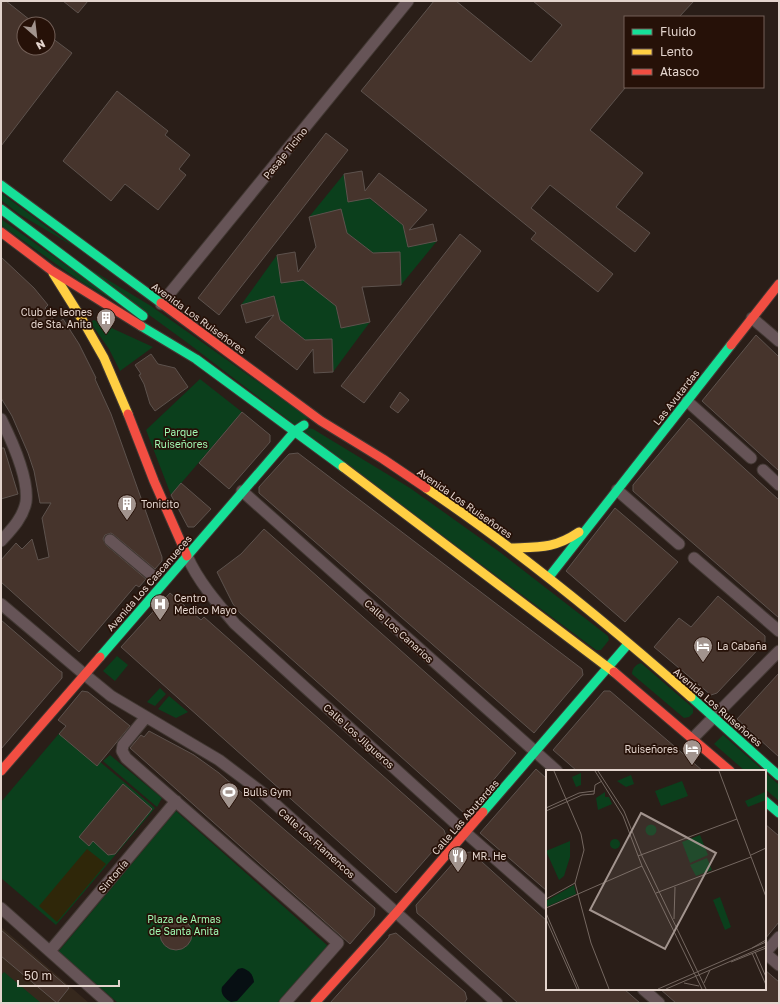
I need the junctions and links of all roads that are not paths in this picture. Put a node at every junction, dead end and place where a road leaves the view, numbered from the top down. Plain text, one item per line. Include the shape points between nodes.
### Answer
1 (408, 1) edge
2 (1, 185) edge
3 (1, 209) edge
4 (9, 214) junction
5 (1, 232) edge
6 (57, 240) dead end
7 (70, 247) dead end
8 (51, 270) junction
9 (118, 273) junction
10 (779, 284) edge
11 (161, 304) junction
12 (752, 318) junction
13 (779, 341) edge
14 (196, 359) junction
15 (687, 401) junction
16 (1, 419) edge
17 (321, 421) junction
18 (295, 430) junction
19 (750, 458) dead end
20 (762, 470) dead end
21 (779, 485) edge
22 (617, 490) junction
23 (242, 491) junction
24 (590, 524) junction
25 (110, 540) dead end
26 (1, 541) edge
27 (678, 544) dead end
28 (510, 548) junction
29 (187, 556) junction
30 (694, 558) dead end
31 (153, 576) dead end
32 (549, 577) junction
33 (1, 604) edge
34 (779, 632) edge
35 (628, 644) junction
36 (779, 651) edge
37 (608, 667) junction
38 (84, 674) junction
39 (146, 717) junction
40 (714, 717) junction
41 (693, 738) junction
42 (535, 752) junction
43 (556, 770) edge
44 (729, 770) edge
45 (1, 771) edge
46 (779, 776) edge
47 (176, 801) junction
48 (766, 802) edge
49 (779, 814) edge
50 (466, 833) junction
51 (546, 903) edge
52 (1, 908) edge
53 (396, 913) junction
54 (779, 937) edge
55 (50, 951) junction
56 (766, 952) edge
57 (766, 954) edge
58 (779, 965) edge
59 (644, 990) edge
60 (490, 1001) edge
61 (108, 1003) edge
62 (285, 1003) edge
63 (315, 1003) edge
64 (659, 1003) edge

1 - 11 street, Pasaje Ticino
2 - 9 main road, Avenida Los Ruiseñores
3 - 4 main road
4 - 6 main road
4 - 14 main road
5 - 8 main road
7 - 9 main road, Avenida Los Ruiseñores
8 - 14 main road
8 - 29 main road via 104,358
9 - 11 main road, Avenida Los Ruiseñores
10 - 12 main road, Las Avutardas
11 - 17 main road, Avenida Los Ruiseñores
12 - 13 street
12 - 15 main road, Las Avutardas
14 - 18 main road
15 - 19 street
15 - 22 main road, Las Avutardas
16 - 26 street via 19,461 26,498 19,520
17 - 18 main road, Avenida Los Cascanueces
17 - 28 main road, Avenida Los Ruiseñores via 450,505
18 - 23 main road, Avenida Los Cascanueces
18 - 37 main road
20 - 21 street
22 - 24 main road, Las Avutardas
22 - 27 street
23 - 29 main road, Avenida Los Cascanueces
23 - 42 street, Calle Los Canarios
24 - 28 main road, Las Avutardas via 557,545 542,548
24 - 32 main road, Las Avutardas
25 - 31 street
28 - 32 main road, Avenida Los Ruiseñores
29 - 38 main road, Avenida Los Cascanueces
29 - 50 street, Calle Los Jilgueros via 208,590 235,624
30 - 34 street
32 - 35 main road, Avenida Los Ruiseñores
33 - 38 street, Calle Los Flamencos
35 - 37 main road, Calle Las Abutardas
35 - 40 main road, Avenida Los Ruiseñores
36 - 40 street
37 - 41 main road
37 - 42 main road, Calle Las Abutardas
38 - 39 street, Calle Los Flamencos via 111,696
38 - 45 main road, Avenida Los Cascanueces
39 - 47 street via 123,745 122,751 126,758
39 - 53 street, Calle Los Flamencos via 219,760 264,794
40 - 41 street
40 - 46 main road, Avenida Los Ruiseñores
41 - 44 main road
42 - 43 street, Calle Los Canarios
42 - 50 main road, Calle Las Abutardas
47 - 55 street, Sintonía
47 - 62 street via 338,943
48 - 49 main road
50 - 51 street, Calle Los Jilgueros
50 - 53 main road, Calle Las Abutardas
52 - 55 street
53 - 60 street, Calle Los Flamencos
53 - 63 main road, Calle Las Abutardas
54 - 56 street
55 - 61 street
57 - 58 street
59 - 64 street

